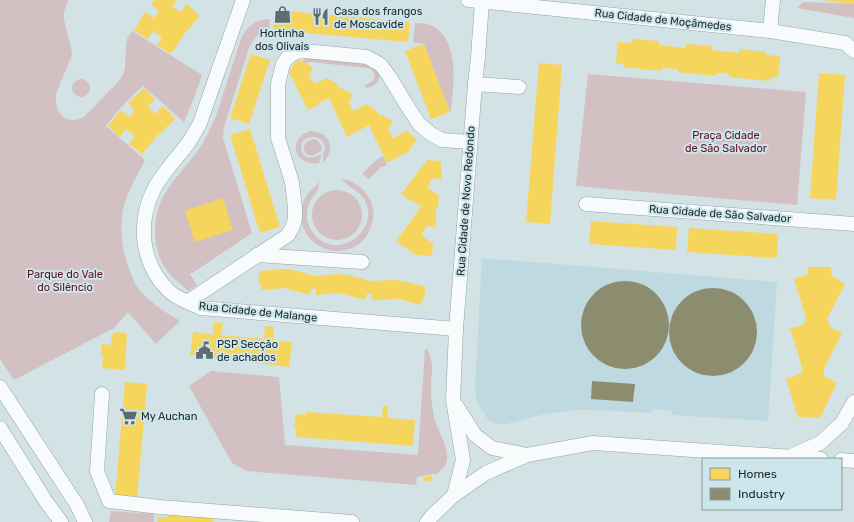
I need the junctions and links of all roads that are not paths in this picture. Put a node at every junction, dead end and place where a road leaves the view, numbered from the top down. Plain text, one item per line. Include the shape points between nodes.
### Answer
1 (243, 0) edge
2 (773, 0) edge
3 (475, 1) edge
4 (770, 31) junction
5 (854, 51) edge
6 (475, 84) junction
7 (519, 87) dead end
8 (470, 142) junction
9 (586, 204) dead end
10 (854, 224) edge
11 (257, 255) junction
12 (362, 262) dead end
13 (187, 302) junction
14 (456, 330) junction
15 (0, 387) edge
16 (102, 394) dead end
17 (453, 400) junction
18 (854, 402) edge
19 (0, 428) edge
20 (527, 455) junction
21 (789, 457) junction
22 (805, 458) edge
23 (842, 460) edge
24 (854, 461) edge
25 (454, 495) junction
26 (61, 522) edge
27 (85, 522) edge
28 (352, 522) edge
29 (427, 522) edge

1 - 13 street, Rua Cidade de Malange via 200,123 190,141 154,188 147,206 144,243 148,260 157,277 170,292
2 - 4 street
3 - 4 street, Rua Cidade de Moçâmedes
3 - 6 street, Rua Cidade de Novo Redondo via 478,57
4 - 5 street, Rua Cidade de Moçâmedes via 844,43
6 - 7 street
6 - 8 street, Rua Cidade de Novo Redondo
8 - 11 street via 442,140 431,134 419,124 381,64 367,57 305,51 288,56 283,64 278,84 278,138 292,182 295,218 288,235
8 - 14 street, Rua Cidade de Novo Redondo
9 - 10 street, Rua Cidade de São Salvador
11 - 12 street
11 - 13 street
13 - 14 street, Rua Cidade de Malange via 201,308
14 - 17 street, Rua Cidade de Novo Redondo
15 - 27 street via 77,505
16 - 28 street via 97,471 109,501
17 - 20 street via 475,435 492,448
17 - 25 street, Rua Cidade de Novo Redondo via 463,460
18 - 21 street via 842,423 820,443
19 - 26 street
20 - 21 street via 593,443
20 - 25 street via 486,472
21 - 22 street
23 - 24 street
25 - 29 street

